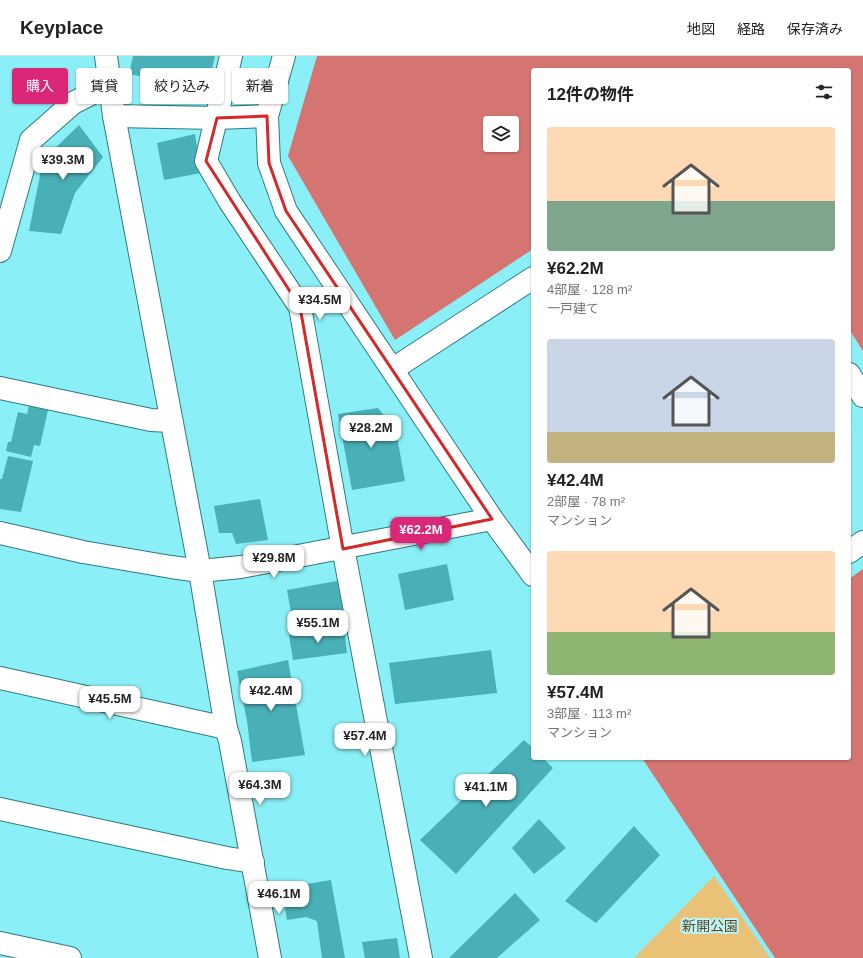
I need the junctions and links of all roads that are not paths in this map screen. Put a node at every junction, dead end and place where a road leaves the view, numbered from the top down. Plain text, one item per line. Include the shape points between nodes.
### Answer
1 (106, 56) edge
2 (231, 56) edge
3 (284, 56) edge
4 (108, 68) edge
5 (76, 101) edge
6 (112, 104) edge
7 (114, 116) junction
8 (267, 116) junction
9 (217, 118) junction
10 (0, 250) edge
11 (531, 279) edge
12 (393, 369) junction
13 (851, 377) edge
14 (0, 388) edge
15 (863, 396) edge
16 (170, 421) junction
17 (492, 519) junction
18 (0, 533) edge
19 (863, 542) edge
20 (343, 549) junction
21 (851, 551) edge
22 (200, 571) junction
23 (531, 572) edge
24 (0, 678) edge
25 (226, 728) junction
26 (0, 809) edge
27 (253, 862) junction
28 (0, 943) edge
29 (70, 958) edge
30 (270, 958) edge
31 (421, 958) edge

1 - 4 street
2 - 9 street
3 - 8 street
5 - 10 street via 31,140
6 - 7 street
7 - 9 street
7 - 16 street
8 - 9 street
8 - 12 street via 269,163 286,211
9 - 20 street via 206,161 230,202 300,307
11 - 12 street
12 - 17 street
13 - 15 street
14 - 16 street via 151,420
16 - 22 street
17 - 20 street
17 - 23 street
18 - 22 street via 91,553
19 - 21 street
20 - 22 street via 223,570
20 - 31 street
22 - 25 street
24 - 25 street
25 - 27 street
26 - 27 street
27 - 30 street
28 - 29 street

